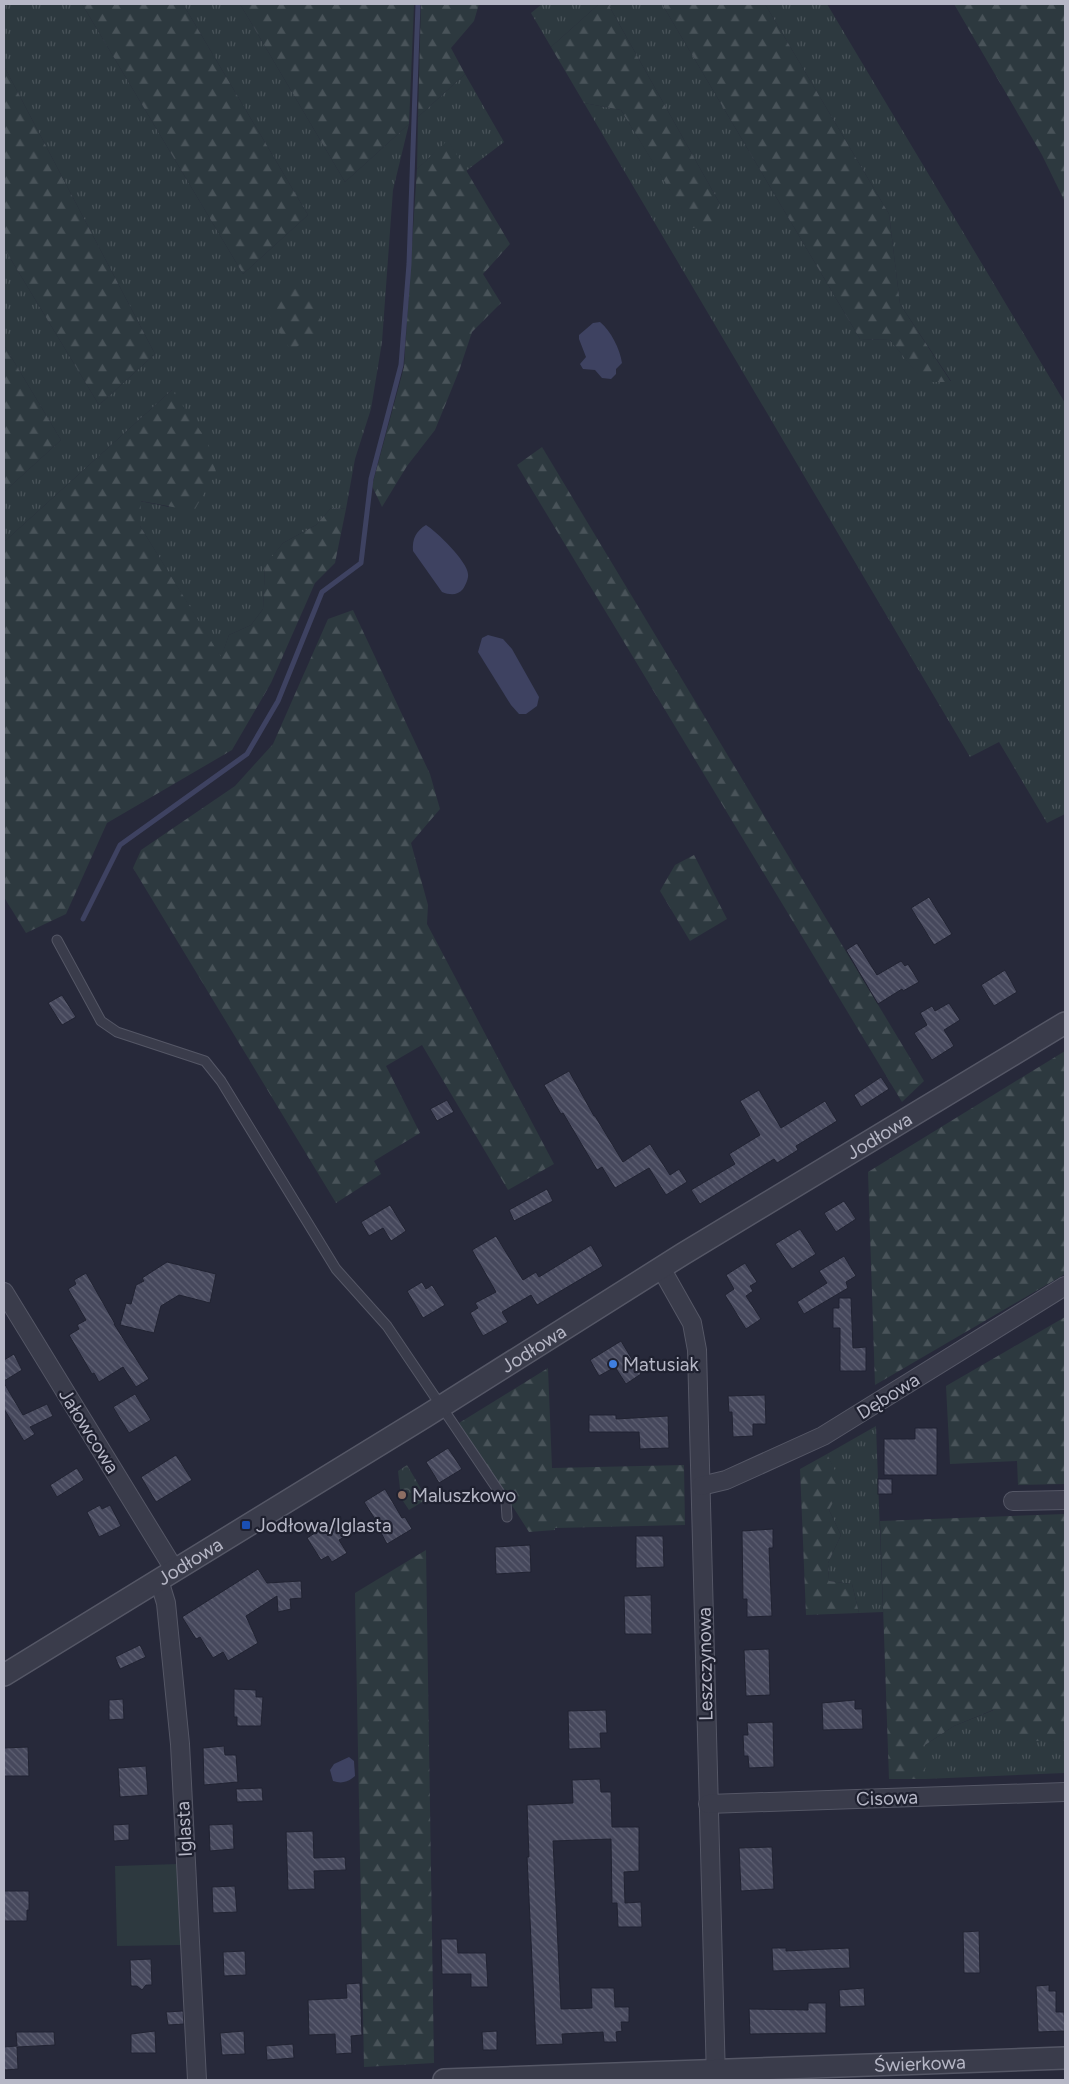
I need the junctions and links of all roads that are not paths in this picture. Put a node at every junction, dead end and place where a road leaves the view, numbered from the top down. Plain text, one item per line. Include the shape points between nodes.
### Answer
1 (57, 940) dead end
2 (1065, 1023) edge
3 (661, 1268) junction
4 (1065, 1286) edge
5 (4, 1292) edge
6 (441, 1407) junction
7 (701, 1486) junction
8 (1065, 1500) edge
9 (1013, 1501) dead end
10 (507, 1517) dead end
11 (167, 1575) junction
12 (4, 1675) edge
13 (1065, 1792) edge
14 (708, 1804) junction
15 (1065, 2058) edge
16 (716, 2075) edge
17 (198, 2080) edge
18 (444, 2080) edge

1 - 6 lane via 100,1020 117,1032 205,1060 336,1269 387,1326
2 - 3 street, Jodłowa
3 - 6 street, Jodłowa
3 - 7 street, Leszczynowa via 692,1323 697,1350
4 - 7 street, Dębowa via 823,1436 726,1480
5 - 11 street, Jałowcowa
6 - 10 lane via 506,1502
6 - 11 street, Jodłowa
7 - 14 street, Leszczynowa
8 - 9 street
11 - 12 street, Jodłowa
11 - 17 street, Iglasta via 166,1603 180,1744
13 - 14 street, Cisowa
14 - 16 street, Leszczynowa
15 - 16 street, Świerkowa
16 - 18 street, Świerkowa

